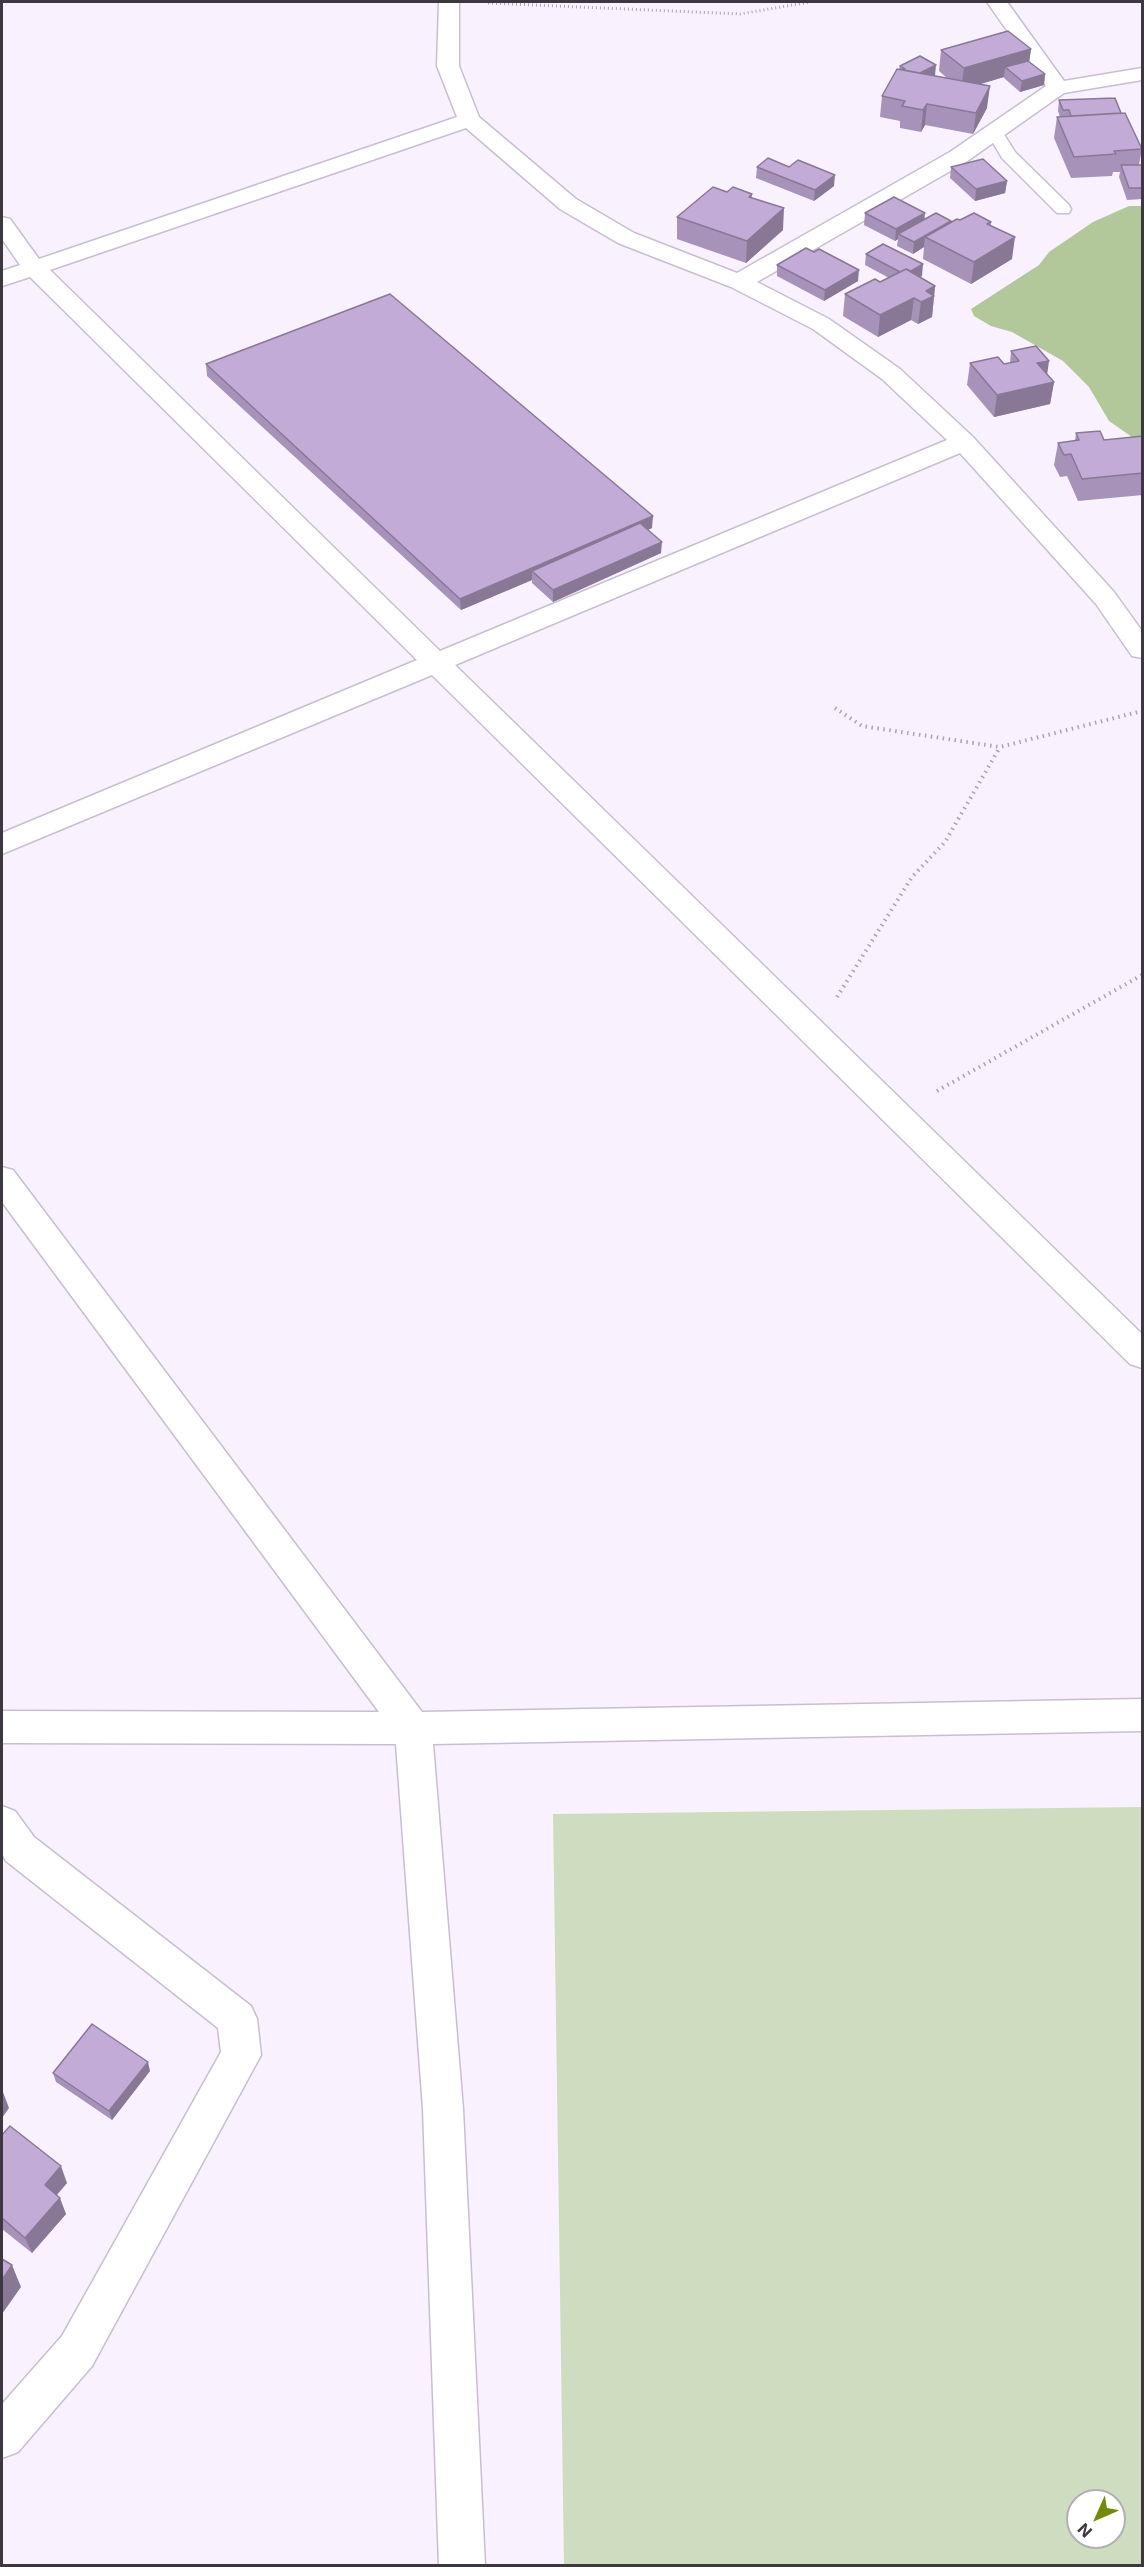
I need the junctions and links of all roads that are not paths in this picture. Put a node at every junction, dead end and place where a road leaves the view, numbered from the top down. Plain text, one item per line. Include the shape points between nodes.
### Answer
1 (449, 2) edge
2 (997, 2) edge
3 (1143, 74) edge
4 (1058, 88) junction
5 (469, 120) junction
6 (994, 131) junction
7 (1063, 209) dead end
8 (2, 224) edge
9 (34, 267) junction
10 (2, 279) edge
11 (739, 282) junction
12 (964, 442) junction
13 (1143, 650) edge
14 (435, 662) junction
15 (2, 844) edge
16 (2, 1179) edge
17 (1143, 1354) edge
18 (1143, 1715) edge
19 (2, 1727) edge
20 (413, 1728) junction
21 (2, 1823) edge
22 (2, 2436) edge
23 (462, 2565) edge

1 - 5 street via 448,66
2 - 4 street
3 - 4 street
4 - 6 street
5 - 9 street
5 - 11 street via 568,204 626,238
6 - 7 lane via 1008,155
6 - 11 street via 958,157
8 - 9 street
9 - 10 street
9 - 14 street
11 - 12 street via 821,324 891,374
12 - 13 street via 1105,598
12 - 14 street
14 - 15 street
14 - 17 street
16 - 20 street
18 - 20 street
19 - 20 street
20 - 23 street via 443,2109
21 - 22 street via 20,1849 237,2019 241,2055 77,2351

